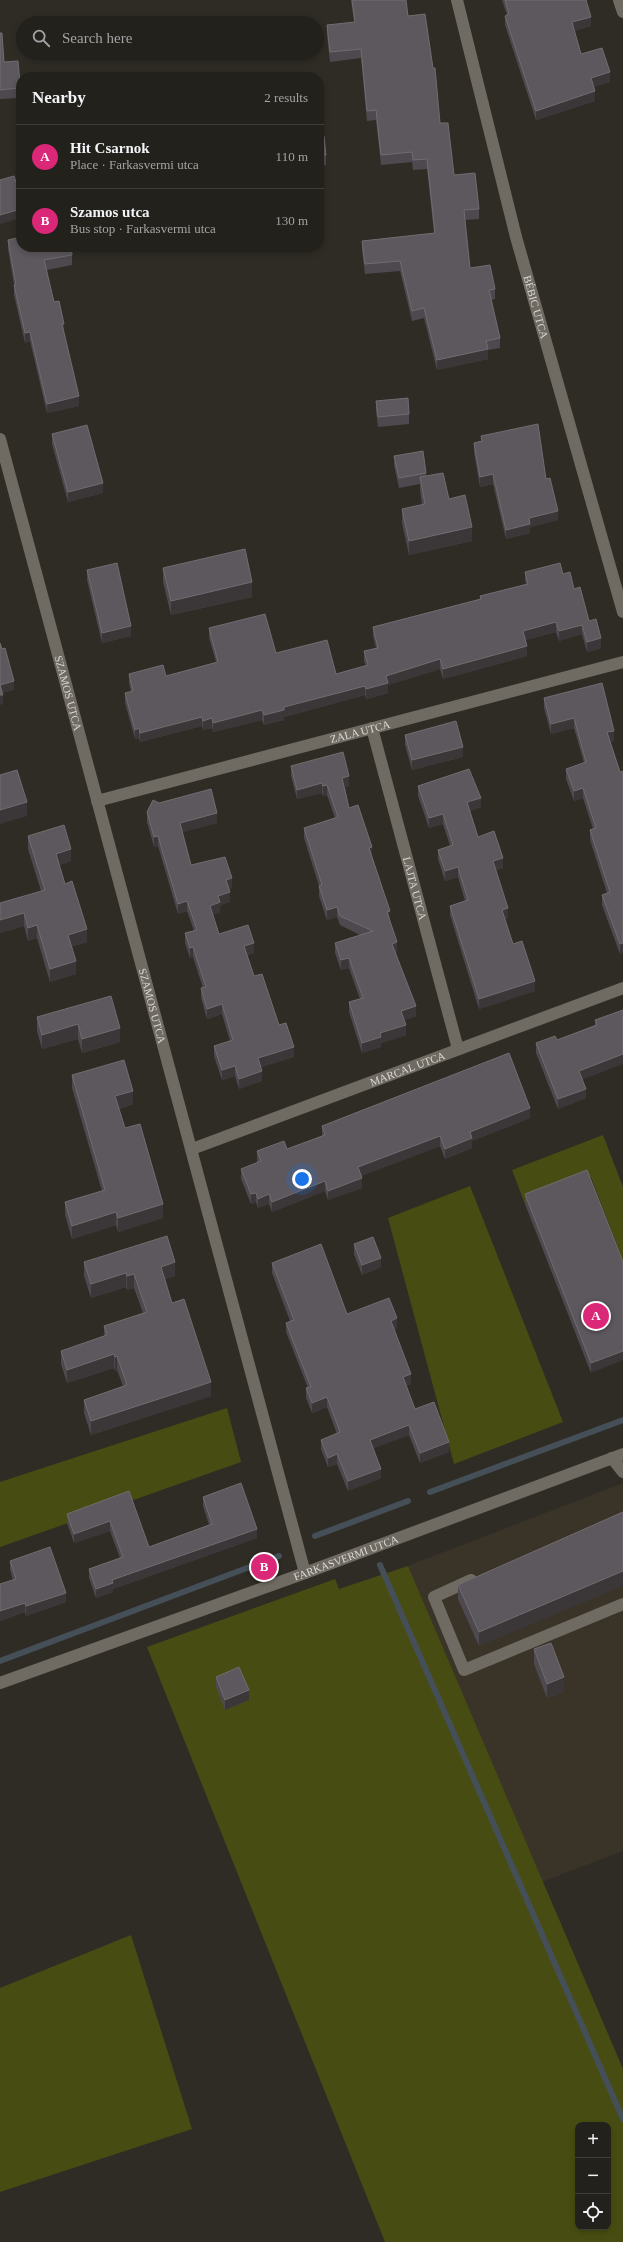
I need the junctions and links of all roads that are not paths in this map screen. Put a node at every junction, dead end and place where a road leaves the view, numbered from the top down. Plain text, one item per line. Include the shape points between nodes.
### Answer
1 (457, 0) edge
2 (619, 0) edge
3 (623, 12) edge
4 (0, 439) edge
5 (623, 612) edge
6 (623, 662) edge
7 (372, 728) junction
8 (97, 801) junction
9 (623, 988) edge
10 (458, 1049) junction
11 (192, 1149) junction
12 (618, 1456) edge
13 (623, 1472) edge
14 (305, 1573) junction
15 (485, 1574) edge
16 (623, 1604) edge
17 (0, 1683) edge

1 - 5 street, BÉBIC UTCA via 516,238
2 - 3 street
4 - 8 street, SZAMOS UTCA
6 - 7 street, ZALA UTCA
7 - 8 street, ZALA UTCA
7 - 10 street, LAJTA UTCA
8 - 11 street, SZAMOS UTCA
9 - 10 street, MARCAL UTCA
10 - 11 street, MARCAL UTCA
11 - 14 street, SZAMOS UTCA
12 - 13 street
12 - 14 street, FARKASVERMI UTCA
14 - 17 street, FARKASVERMI UTCA
15 - 16 street via 434,1597 464,1670

